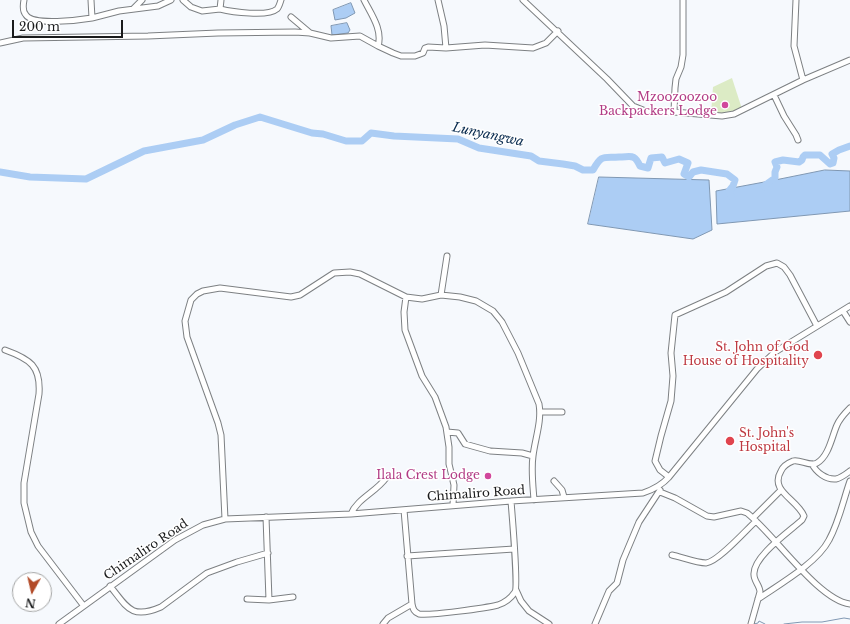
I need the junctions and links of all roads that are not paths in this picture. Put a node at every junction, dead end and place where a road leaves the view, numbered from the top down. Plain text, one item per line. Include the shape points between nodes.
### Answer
1 (24, 0) edge
2 (91, 0) edge
3 (142, 0) edge
4 (171, 0) edge
5 (184, 0) edge
6 (221, 0) edge
7 (281, 0) edge
8 (364, 0) edge
9 (438, 0) edge
10 (523, 0) edge
11 (683, 0) edge
12 (796, 0) edge
13 (133, 9) junction
14 (220, 9) junction
15 (291, 16) dead end
16 (92, 18) junction
17 (558, 31) junction
18 (310, 33) junction
19 (0, 44) edge
20 (378, 46) junction
21 (446, 48) junction
22 (850, 60) edge
23 (803, 80) junction
24 (774, 95) junction
25 (674, 112) junction
26 (798, 140) dead end
27 (447, 256) dead end
28 (441, 295) junction
29 (406, 296) junction
30 (850, 306) edge
31 (843, 311) junction
32 (850, 322) edge
33 (817, 326) junction
34 (5, 350) dead end
35 (850, 408) edge
36 (540, 412) junction
37 (562, 412) dead end
38 (447, 432) junction
39 (533, 456) junction
40 (812, 464) junction
41 (850, 471) edge
42 (669, 477) junction
43 (386, 478) dead end
44 (554, 481) dead end
45 (850, 482) edge
46 (662, 485) junction
47 (781, 490) junction
48 (660, 492) junction
49 (564, 497) junction
50 (534, 500) junction
51 (511, 501) junction
52 (453, 505) junction
53 (404, 510) junction
54 (351, 514) junction
55 (266, 517) junction
56 (225, 519) junction
57 (754, 520) junction
58 (775, 542) junction
59 (514, 549) junction
60 (268, 553) junction
61 (672, 555) dead end
62 (407, 556) junction
63 (801, 569) junction
64 (110, 586) junction
65 (516, 590) junction
66 (293, 597) dead end
67 (247, 599) dead end
68 (758, 599) junction
69 (269, 600) junction
70 (412, 604) junction
71 (850, 604) edge
72 (83, 605) junction
73 (58, 624) edge
74 (383, 624) edge
75 (549, 624) edge
76 (594, 624) edge
77 (751, 624) edge

1 - 16 street via 23,9 26,16 32,20 70,22
2 - 16 street
3 - 13 street
4 - 13 street via 158,6
5 - 14 street via 191,7 202,11
6 - 14 street
7 - 14 street via 278,8 268,12 247,13
8 - 20 street via 379,35
9 - 21 street
10 - 17 street
11 - 25 street via 682,55 674,88
12 - 23 street via 794,46
13 - 16 street
15 - 18 street
17 - 21 street via 546,43 533,48 485,45
17 - 25 street via 633,106 648,112
18 - 19 street via 218,32 23,38
18 - 20 street via 331,38 360,36
20 - 21 street via 393,53 409,56 421,54 426,47
22 - 23 street
23 - 24 street
24 - 25 street via 728,115
24 - 26 street
27 - 28 street
28 - 29 street via 422,299
28 - 36 street via 476,301 493,311 502,322 518,353
29 - 38 street via 405,330 422,376 435,397
29 - 56 street via 360,274 342,272 334,273 300,295 291,297 220,288 203,291 191,300 185,321 187,337 221,435
30 - 31 street, Chimaliro Road
31 - 32 street
31 - 33 street, Chimaliro Road
33 - 42 street, Chimaliro Road via 775,352 757,369
33 - 42 street via 790,275 777,263 766,266 726,292 675,315 671,354 671,401 655,462
34 - 72 street via 22,356 31,364 38,373 40,383 24,483 24,503 30,528 38,546
35 - 40 street via 837,425 828,448 817,463
36 - 37 street
36 - 39 street
38 - 39 street via 458,433 464,442 472,446 490,451
38 - 52 street via 449,464 454,485
39 - 50 street
40 - 41 street via 829,478 838,478
40 - 47 street via 793,461 786,465 778,475 777,481
42 - 46 street, Chimaliro Road
43 - 54 street
44 - 49 street via 562,490
45 - 63 street via 830,539
46 - 48 street
46 - 49 street, Chimaliro Road via 643,493
47 - 57 street
47 - 58 street via 804,516
48 - 57 street via 708,516 744,511
48 - 76 street via 639,522 623,560 617,583 609,591
49 - 50 street, Chimaliro Road
50 - 51 street, Chimaliro Road
51 - 52 street, Chimaliro Road
51 - 59 street
52 - 53 street, Chimaliro Road
53 - 54 street, Chimaliro Road
53 - 62 street
54 - 55 street, Chimaliro Road
55 - 56 street, Chimaliro Road
55 - 60 street
56 - 64 street, Chimaliro Road via 203,525 174,540
57 - 58 street
57 - 61 street via 718,557 709,562 702,563
58 - 63 street
58 - 68 street via 754,568 754,578 760,590
59 - 62 street
59 - 65 street
60 - 64 street via 207,573 161,607 153,610 129,610
60 - 69 street
62 - 70 street
63 - 68 street
63 - 71 street via 838,601
64 - 72 street, Chimaliro Road
65 - 70 street via 499,604 458,611 423,614 417,613
65 - 75 street via 529,611
66 - 69 street
67 - 69 street
68 - 77 street
70 - 74 street via 388,618
72 - 73 street, Chimaliro Road

